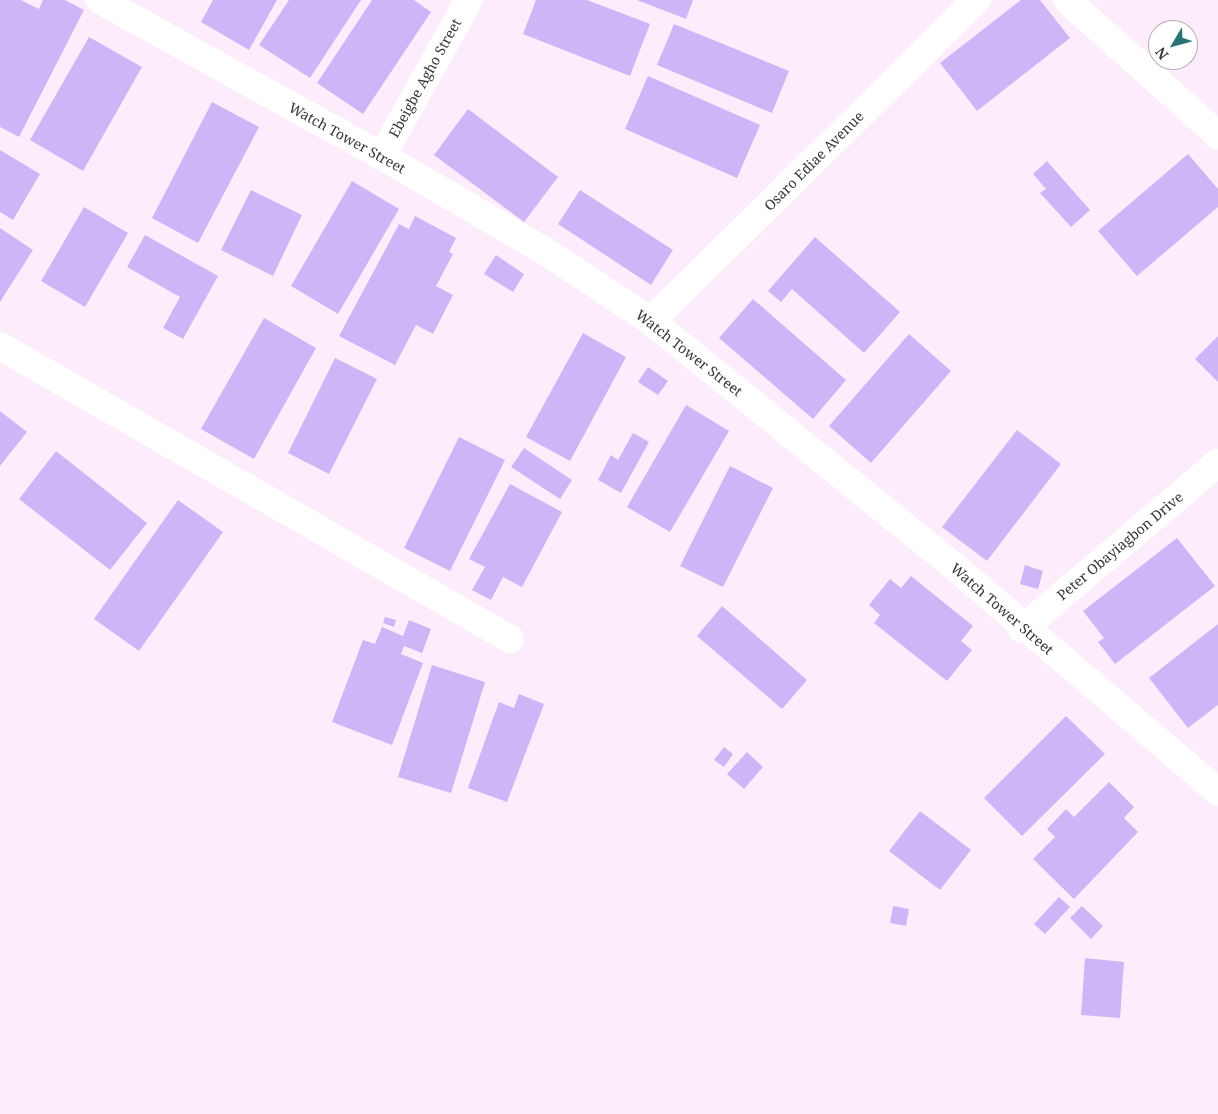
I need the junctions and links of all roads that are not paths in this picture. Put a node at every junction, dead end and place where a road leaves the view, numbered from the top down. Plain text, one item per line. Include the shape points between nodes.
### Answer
1 (100, 0) edge
2 (469, 0) edge
3 (977, 0) edge
4 (1067, 0) edge
5 (1218, 134) edge
6 (382, 156) junction
7 (651, 321) junction
8 (0, 346) edge
9 (1218, 464) edge
10 (1022, 629) junction
11 (510, 640) dead end
12 (1218, 792) edge

1 - 6 street, Watch Tower Street
2 - 6 street, Ebeigbe Agho Street
3 - 7 street, Osaro Ediae Avenue
4 - 5 street
6 - 7 street, Watch Tower Street via 548,253
7 - 10 street, Watch Tower Street via 962,573
8 - 11 street
9 - 10 street, Peter Obayiagbon Drive
10 - 12 street, Watch Tower Street

